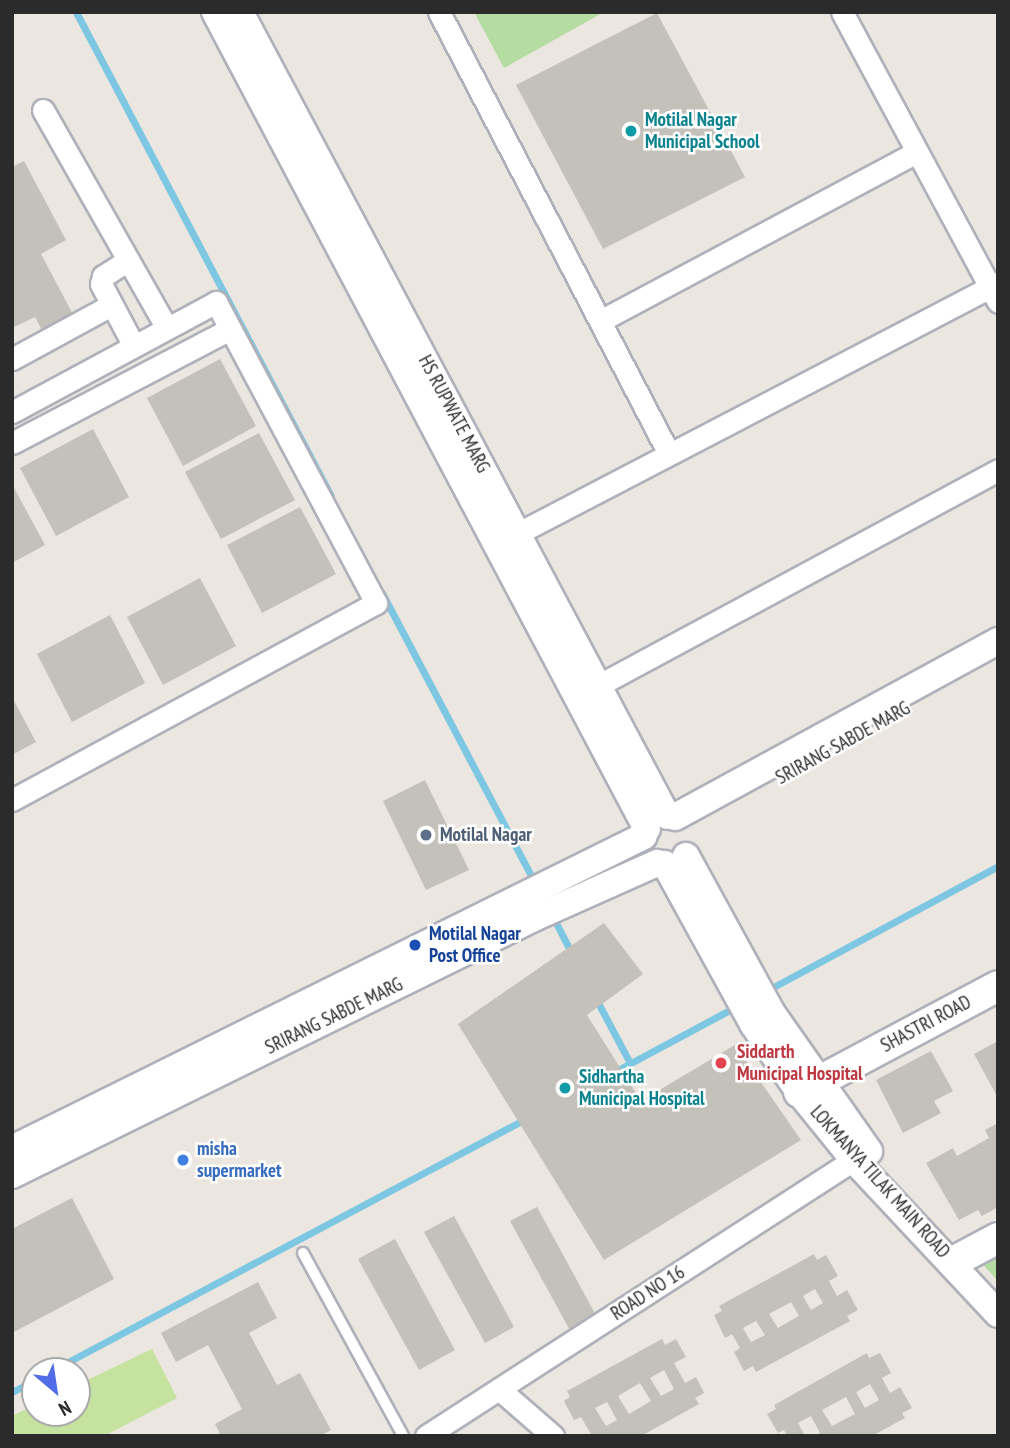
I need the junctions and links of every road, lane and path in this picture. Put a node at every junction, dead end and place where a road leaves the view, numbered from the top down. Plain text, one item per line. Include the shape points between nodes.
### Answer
1 (439, 12) edge
2 (842, 12) edge
3 (225, 14) edge
4 (43, 110) dead end
5 (917, 152) junction
6 (128, 260) junction
7 (995, 291) edge
8 (111, 306) junction
9 (600, 321) junction
10 (167, 328) junction
11 (230, 329) junction
12 (134, 346) junction
13 (12, 359) edge
14 (95, 367) junction
15 (110, 392) junction
16 (12, 412) edge
17 (12, 443) edge
18 (669, 454) junction
19 (998, 470) edge
20 (508, 538) junction
21 (998, 640) edge
22 (998, 659) edge
23 (599, 685) junction
24 (604, 720) junction
25 (745, 788) junction
26 (12, 800) edge
27 (664, 825) junction
28 (669, 861) junction
29 (480, 915) junction
30 (492, 939) junction
31 (389, 975) junction
32 (998, 986) edge
33 (808, 1087) junction
34 (127, 1104) junction
35 (12, 1149) edge
36 (861, 1155) junction
37 (12, 1175) edge
38 (998, 1238) edge
39 (303, 1253) dead end
40 (958, 1259) junction
41 (998, 1292) edge
42 (998, 1314) edge
43 (499, 1389) junction
44 (403, 1436) edge
45 (426, 1436) edge
46 (553, 1436) edge

1 - 9 street
2 - 5 street
3 - 20 street, HS RUPWATE MARG
4 - 6 street
5 - 7 street
5 - 9 street
6 - 8 street via 103,276
6 - 10 street
7 - 18 street
8 - 12 street
8 - 13 street
9 - 18 street
10 - 11 street via 216,302
10 - 12 street
11 - 15 street
11 - 26 street via 376,603
12 - 14 street
14 - 15 street
14 - 16 street
15 - 17 street
18 - 20 street
19 - 23 street
20 - 23 street, HS RUPWATE MARG
20 - 24 street
21 - 25 street
22 - 25 street, SRIRANG SABDE MARG
23 - 24 street, HS RUPWATE MARG
24 - 27 street, HS RUPWATE MARG
25 - 27 street, SRIRANG SABDE MARG
27 - 28 street, HS RUPWATE MARG via 645,851
27 - 28 street via 692,842
27 - 29 street, SRIRANG SABDE MARG
28 - 30 street, SRIRANG SABDE MARG
28 - 33 street, LOKMANYA TILAK MAIN ROAD via 762,1019
29 - 30 street
29 - 31 street, SRIRANG SABDE MARG
30 - 31 street, SRIRANG SABDE MARG
31 - 34 street, SRIRANG SABDE MARG
32 - 33 main road, SHASTRI ROAD
33 - 36 street, LOKMANYA TILAK MAIN ROAD
34 - 35 street
34 - 37 street, SRIRANG SABDE MARG
36 - 40 street, LOKMANYA TILAK MAIN ROAD
36 - 43 street, ROAD NO 16
38 - 40 main road
39 - 44 lane
40 - 41 street, LOKMANYA TILAK MAIN ROAD
40 - 42 street, LOKMANYA TILAK MAIN ROAD
43 - 45 street, ROAD NO 16
43 - 46 street

